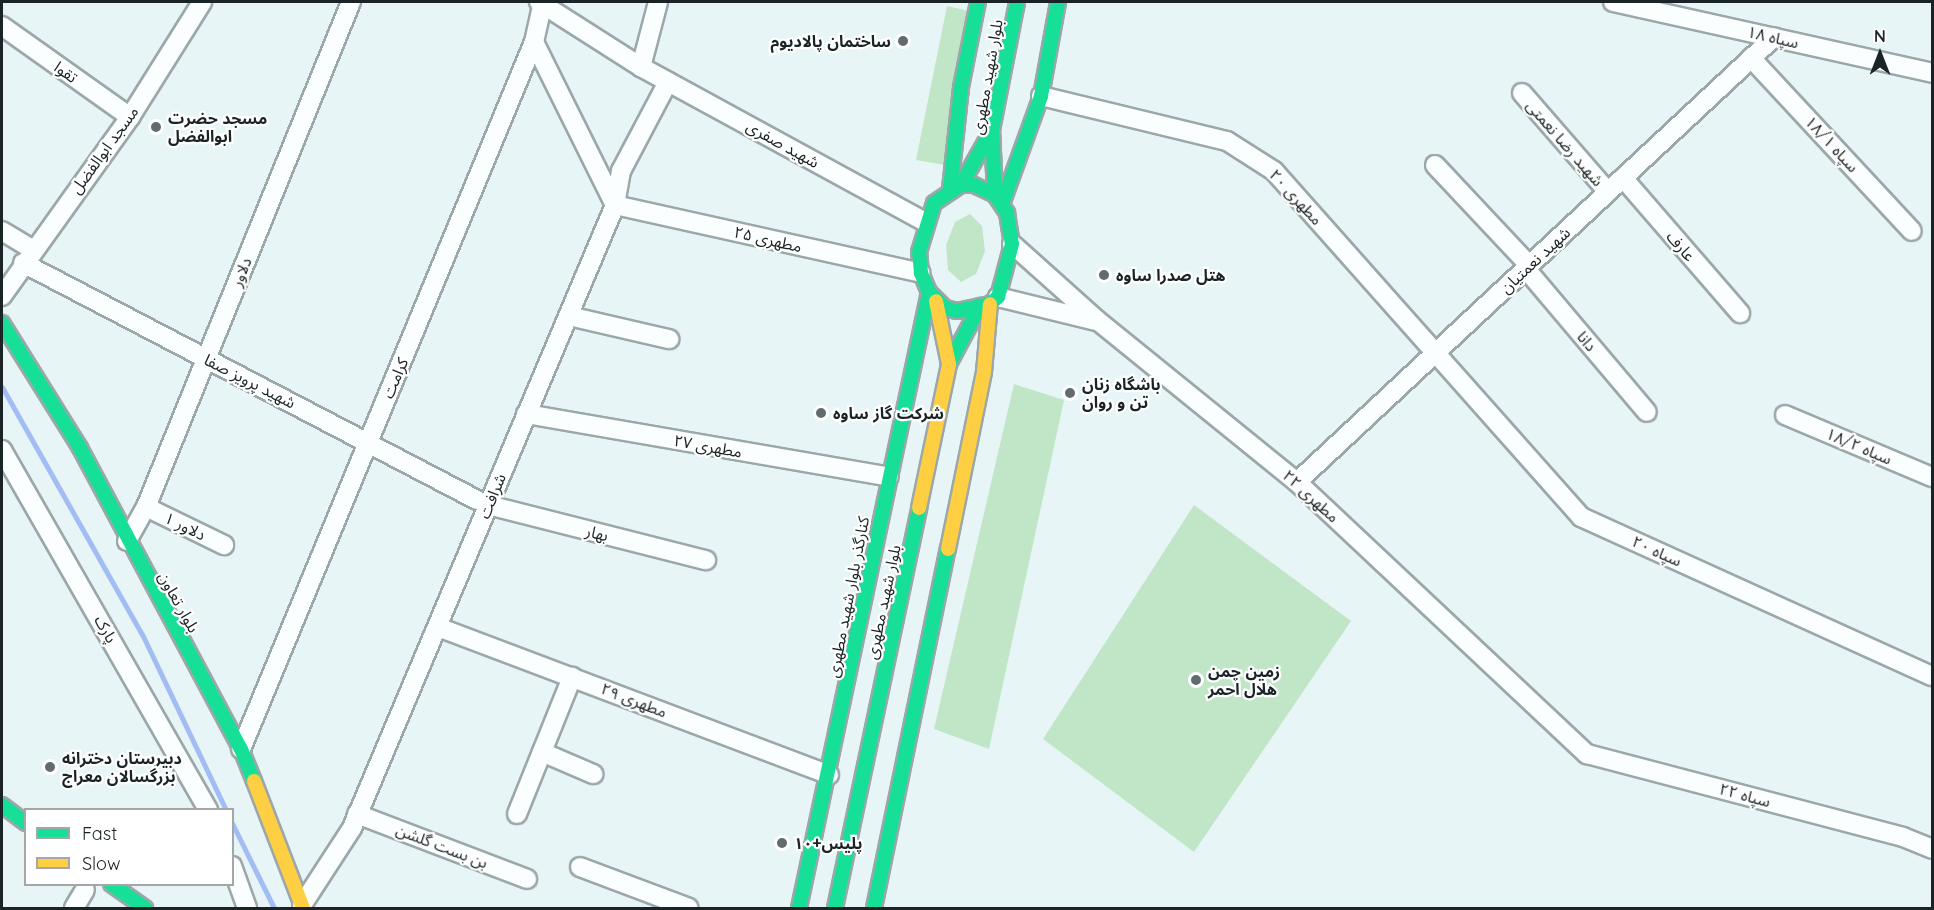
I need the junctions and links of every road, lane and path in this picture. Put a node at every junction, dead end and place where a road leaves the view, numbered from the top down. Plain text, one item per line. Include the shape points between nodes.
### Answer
1 (202, 2) edge
2 (351, 2) edge
3 (658, 2) edge
4 (978, 2) edge
5 (1017, 2) edge
6 (1058, 2) edge
7 (1613, 2) edge
8 (541, 3) edge
9 (2, 26) edge
10 (1773, 38) junction
11 (534, 42) junction
12 (1751, 58) junction
13 (641, 67) junction
14 (1932, 73) edge
15 (668, 82) junction
16 (1522, 93) dead end
17 (1041, 96) junction
18 (130, 117) junction
19 (992, 130) junction
20 (1435, 165) dead end
21 (1623, 178) junction
22 (956, 187) junction
23 (1608, 192) junction
24 (998, 199) junction
25 (615, 205) junction
26 (925, 222) junction
27 (2, 231) edge
28 (1912, 231) dead end
29 (1012, 244) junction
30 (27, 256) junction
31 (1528, 267) junction
32 (921, 273) junction
33 (2, 296) edge
34 (932, 297) junction
35 (989, 303) junction
36 (1740, 313) dead end
37 (569, 316) junction
38 (1098, 321) junction
39 (2, 323) edge
40 (669, 339) dead end
41 (1435, 354) junction
42 (207, 358) junction
43 (949, 364) junction
44 (1647, 412) dead end
45 (526, 414) junction
46 (1785, 415) dead end
47 (368, 442) junction
48 (2, 450) edge
49 (889, 477) junction
50 (1932, 477) edge
51 (1297, 482) junction
52 (483, 502) junction
53 (146, 507) junction
54 (127, 541) junction
55 (224, 544) dead end
56 (706, 560) dead end
57 (438, 627) junction
58 (1932, 676) edge
59 (572, 677) junction
60 (240, 749) junction
61 (542, 752) junction
62 (1587, 754) joint
63 (593, 774) dead end
64 (829, 775) junction
65 (2, 805) edge
66 (207, 808) edge
67 (357, 814) junction
68 (517, 814) dead end
69 (24, 822) edge
70 (1932, 836) edge
71 (1903, 837) junction
72 (1932, 849) edge
73 (580, 867) dead end
74 (234, 872) edge
75 (527, 879) dead end
76 (112, 886) edge
77 (85, 890) dead end
78 (303, 907) edge
79 (74, 909) edge
80 (144, 909) edge
81 (247, 909) edge
82 (689, 909) edge
83 (799, 909) edge
84 (835, 909) edge
85 (874, 909) edge

1 - 18 street, مسجد ابوالفضل
2 - 42 street, دلاور
3 - 13 street
4 - 22 street via 961,87
5 - 19 street, بلوار شهید مطهری
6 - 17 street
7 - 10 street, سپاه ۱۸
8 - 11 street, کرامت
8 - 13 street, شهید صفری
9 - 18 street, تقوا
10 - 12 street, شهید نعمتیان
10 - 14 street, سپاه ۱۸
11 - 25 street
11 - 47 street, کرامت
12 - 21 street, شهید نعمتیان
12 - 28 street, سپاه ۱۸/۱
13 - 15 street, شهید صفری
15 - 25 street, شرافت via 621,171
15 - 26 street, شهید صفری
16 - 23 street, شهید رضا نعمتی
17 - 24 street
17 - 41 street, مطهری ۲۰ via 1227,141 1274,171
18 - 30 street, مسجد ابوالفضل
19 - 22 street
19 - 24 street, بلوار شهید مطهری
20 - 31 street, دانا
21 - 23 street, شهید نعمتیان
21 - 36 street, عارف
22 - 24 street via 974,185
22 - 26 street via 934,203
23 - 31 street, شهید نعمتیان
24 - 29 street
25 - 32 street, مطهری ۲۵
25 - 37 street, شرافت
26 - 32 street via 920,242
27 - 30 street, شهید پرویز صفا
29 - 35 street
29 - 38 street
30 - 33 street, مسجد ابوالفضل
30 - 42 street, شهید پرویز صفا
31 - 41 street, شهید نعمتیان
31 - 44 street, دانا
32 - 34 street
34 - 35 street via 957,311
34 - 43 street, بلوار شهید مطهری
34 - 49 street, کنارگذر بلوار شهید مطهری
35 - 38 street, مطهری ۲۲
35 - 43 street
35 - 85 street via 984,372
37 - 40 street
37 - 45 street, شرافت
38 - 51 street, مطهری ۲۲
39 - 54 street, بلوار تعاون via 80,448
41 - 51 street, شهید نعمتیان
41 - 58 street, سپاه ۲۰ via 1581,517
42 - 47 street, شهید پرویز صفا
42 - 53 street, دلاور
43 - 84 street, بلوار شهید مطهری
45 - 49 street, مطهری ۲۷
45 - 52 street, شرافت
46 - 50 street, سپاه ۱۸/۲
47 - 52 street, شهید پرویز صفا
47 - 60 street, کرامت
48 - 66 street, پارک
49 - 64 street, کنارگذر بلوار شهید مطهری
51 - 62 street, مطهری ۲۲
52 - 56 street, بهار
52 - 57 street, شرافت
53 - 54 street, دلاور
53 - 55 street, دلاور ۱
54 - 60 street, بلوار تعاون
57 - 59 street, مطهری ۲۹
57 - 67 street, شرافت
59 - 61 street
59 - 64 street, مطهری ۲۹
60 - 78 street, بلوار تعاون
61 - 63 street
61 - 68 street
62 - 71 street, سپاه ۲۲
64 - 83 street, کنارگذر بلوار شهید مطهری
65 - 69 street
67 - 75 street, بن بست گلشن
67 - 78 street, شرافت
70 - 71 street
71 - 72 street
73 - 82 street
74 - 81 street
76 - 80 street
77 - 79 street

